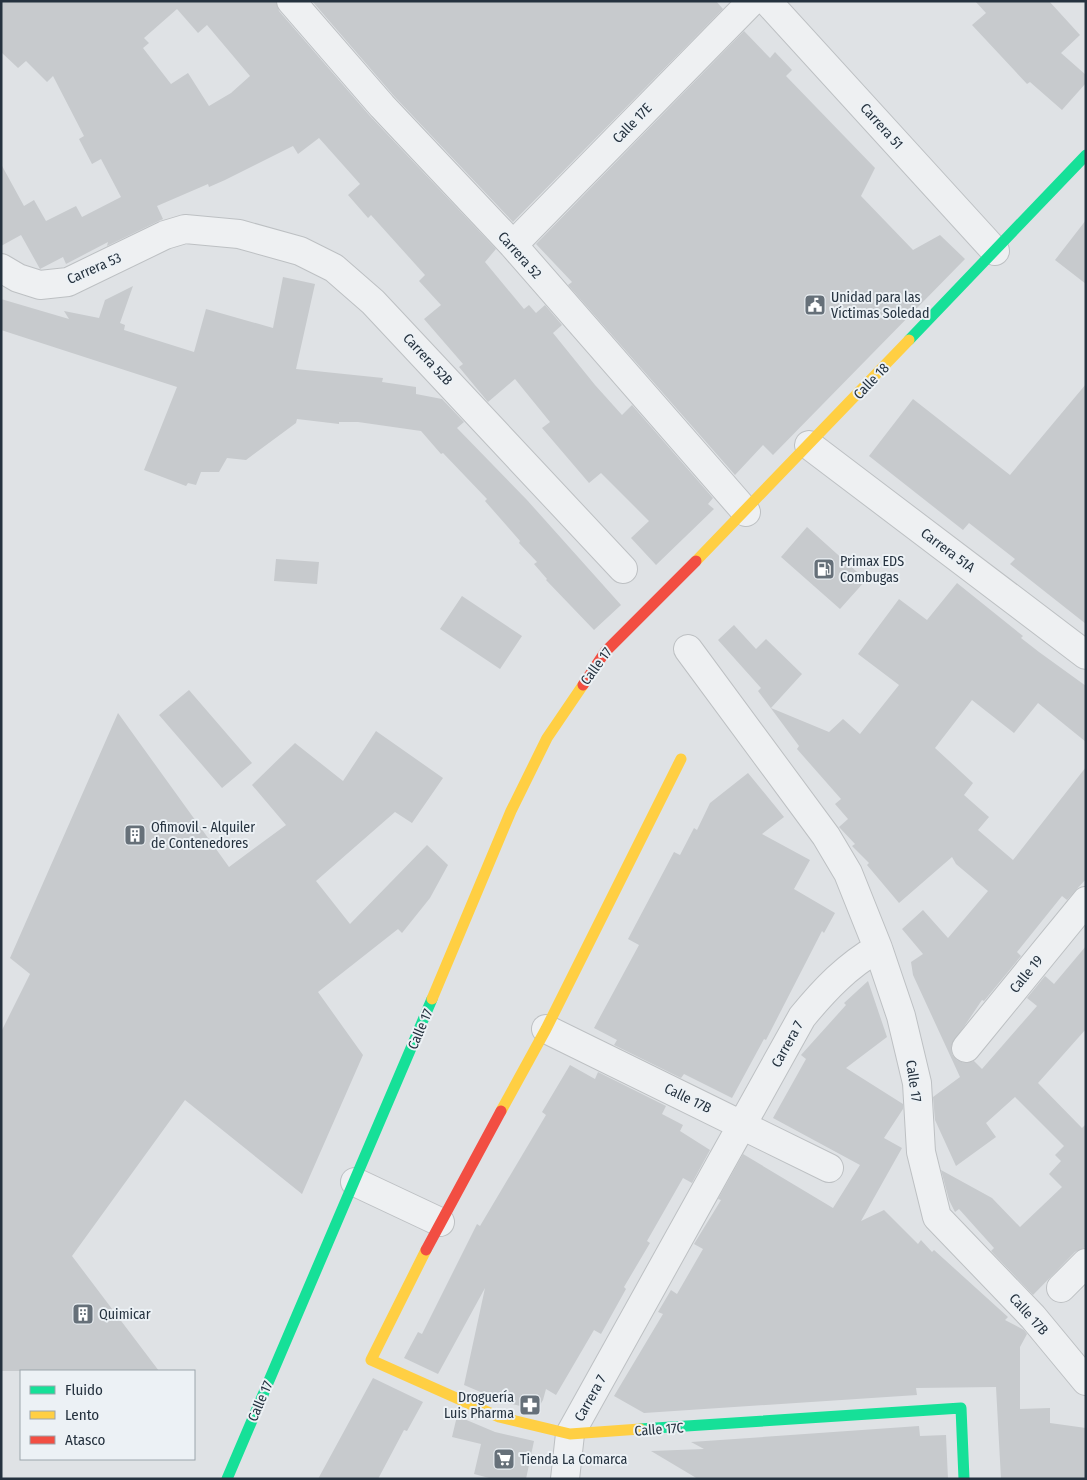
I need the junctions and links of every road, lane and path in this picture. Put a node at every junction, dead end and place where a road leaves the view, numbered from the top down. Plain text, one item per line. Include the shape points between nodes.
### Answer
1 (291, 1) edge
2 (752, 1) edge
3 (767, 1) edge
4 (1086, 156) edge
5 (185, 230) joint
6 (513, 245) junction
7 (995, 250) junction
8 (1, 268) edge
9 (810, 445) junction
10 (746, 512) junction
11 (623, 568) dead end
12 (653, 604) joint
13 (688, 649) dead end
14 (1086, 654) edge
15 (681, 759) dead end
16 (1086, 901) edge
17 (878, 948) junction
18 (546, 1029) junction
19 (966, 1048) dead end
20 (743, 1125) junction
21 (829, 1168) dead end
22 (355, 1182) junction
23 (937, 1217) joint
24 (440, 1222) junction
25 (1086, 1263) edge
26 (1061, 1288) dead end
27 (1082, 1375) edge
28 (570, 1434) junction
29 (227, 1479) edge
30 (566, 1479) edge
31 (964, 1479) edge

1 - 6 street, Carrera 52 via 382,106
2 - 6 street, Calle 17E
3 - 7 street, Carrera 51
4 - 7 main road, Calle 18
5 - 8 street, Carrera 53 via 165,235 68,282 40,285
5 - 11 street, Carrera 52B via 239,234 300,251 334,268 418,348
6 - 10 street, Carrera 52
7 - 9 main road, Calle 18
9 - 10 main road, Calle 18
9 - 14 street, Carrera 51A
10 - 12 main road, Calle 18
12 - 22 main road, Calle 17 via 605,652 547,738 511,811
13 - 17 street via 826,836 848,873
15 - 18 main road
16 - 19 street, Calle 19
17 - 20 street, Carrera 7 via 838,976 802,1017
17 - 23 street, Calle 17 via 901,1016 917,1083 920,1152
18 - 20 street, Calle 17B
18 - 24 main road
20 - 21 street, Calle 17B
20 - 28 street, Carrera 7
22 - 24 street
22 - 29 main road, Calle 17
23 - 27 street, Calle 17B via 1033,1317
24 - 28 main road, Calle 17C via 371,1360 498,1417
25 - 26 street
28 - 30 street, Carrera 7
28 - 31 main road, Calle 17C via 961,1408

